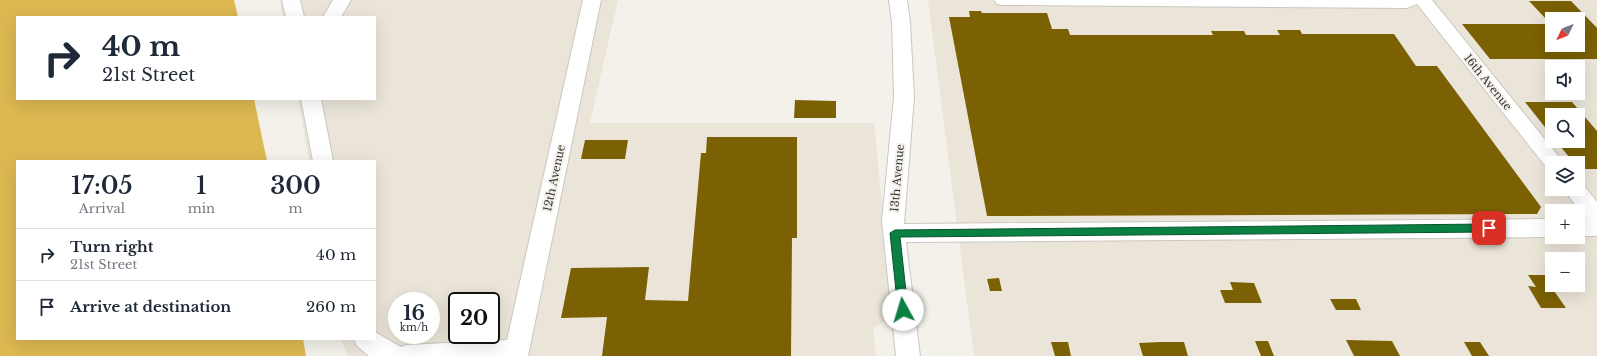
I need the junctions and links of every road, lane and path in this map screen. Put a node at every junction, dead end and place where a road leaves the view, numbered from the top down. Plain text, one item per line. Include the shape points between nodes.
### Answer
1 (291, 0) edge
2 (342, 0) edge
3 (592, 0) edge
4 (898, 0) edge
5 (1003, 0) edge
6 (1411, 0) edge
7 (1423, 0) edge
8 (1139, 1) edge
9 (295, 16) edge
10 (333, 16) edge
11 (311, 100) edge
12 (1548, 156) edge
13 (323, 160) edge
14 (1580, 196) edge
15 (1597, 217) edge
16 (1597, 227) edge
17 (1545, 228) edge
18 (1585, 228) edge
19 (895, 233) junction
20 (367, 340) edge
21 (516, 353) edge
22 (394, 356) edge
23 (407, 356) edge
24 (908, 356) edge

1 - 9 lane
2 - 10 lane
3 - 21 lane, 12th Avenue
4 - 19 lane, 13th Avenue via 904,97 893,221
5 - 8 lane
6 - 8 lane via 1407,3
7 - 12 lane, 16th Avenue
11 - 13 lane
14 - 15 lane
16 - 18 lane
17 - 19 lane
19 - 24 lane, 13th Avenue
20 - 22 lane
21 - 23 lane

